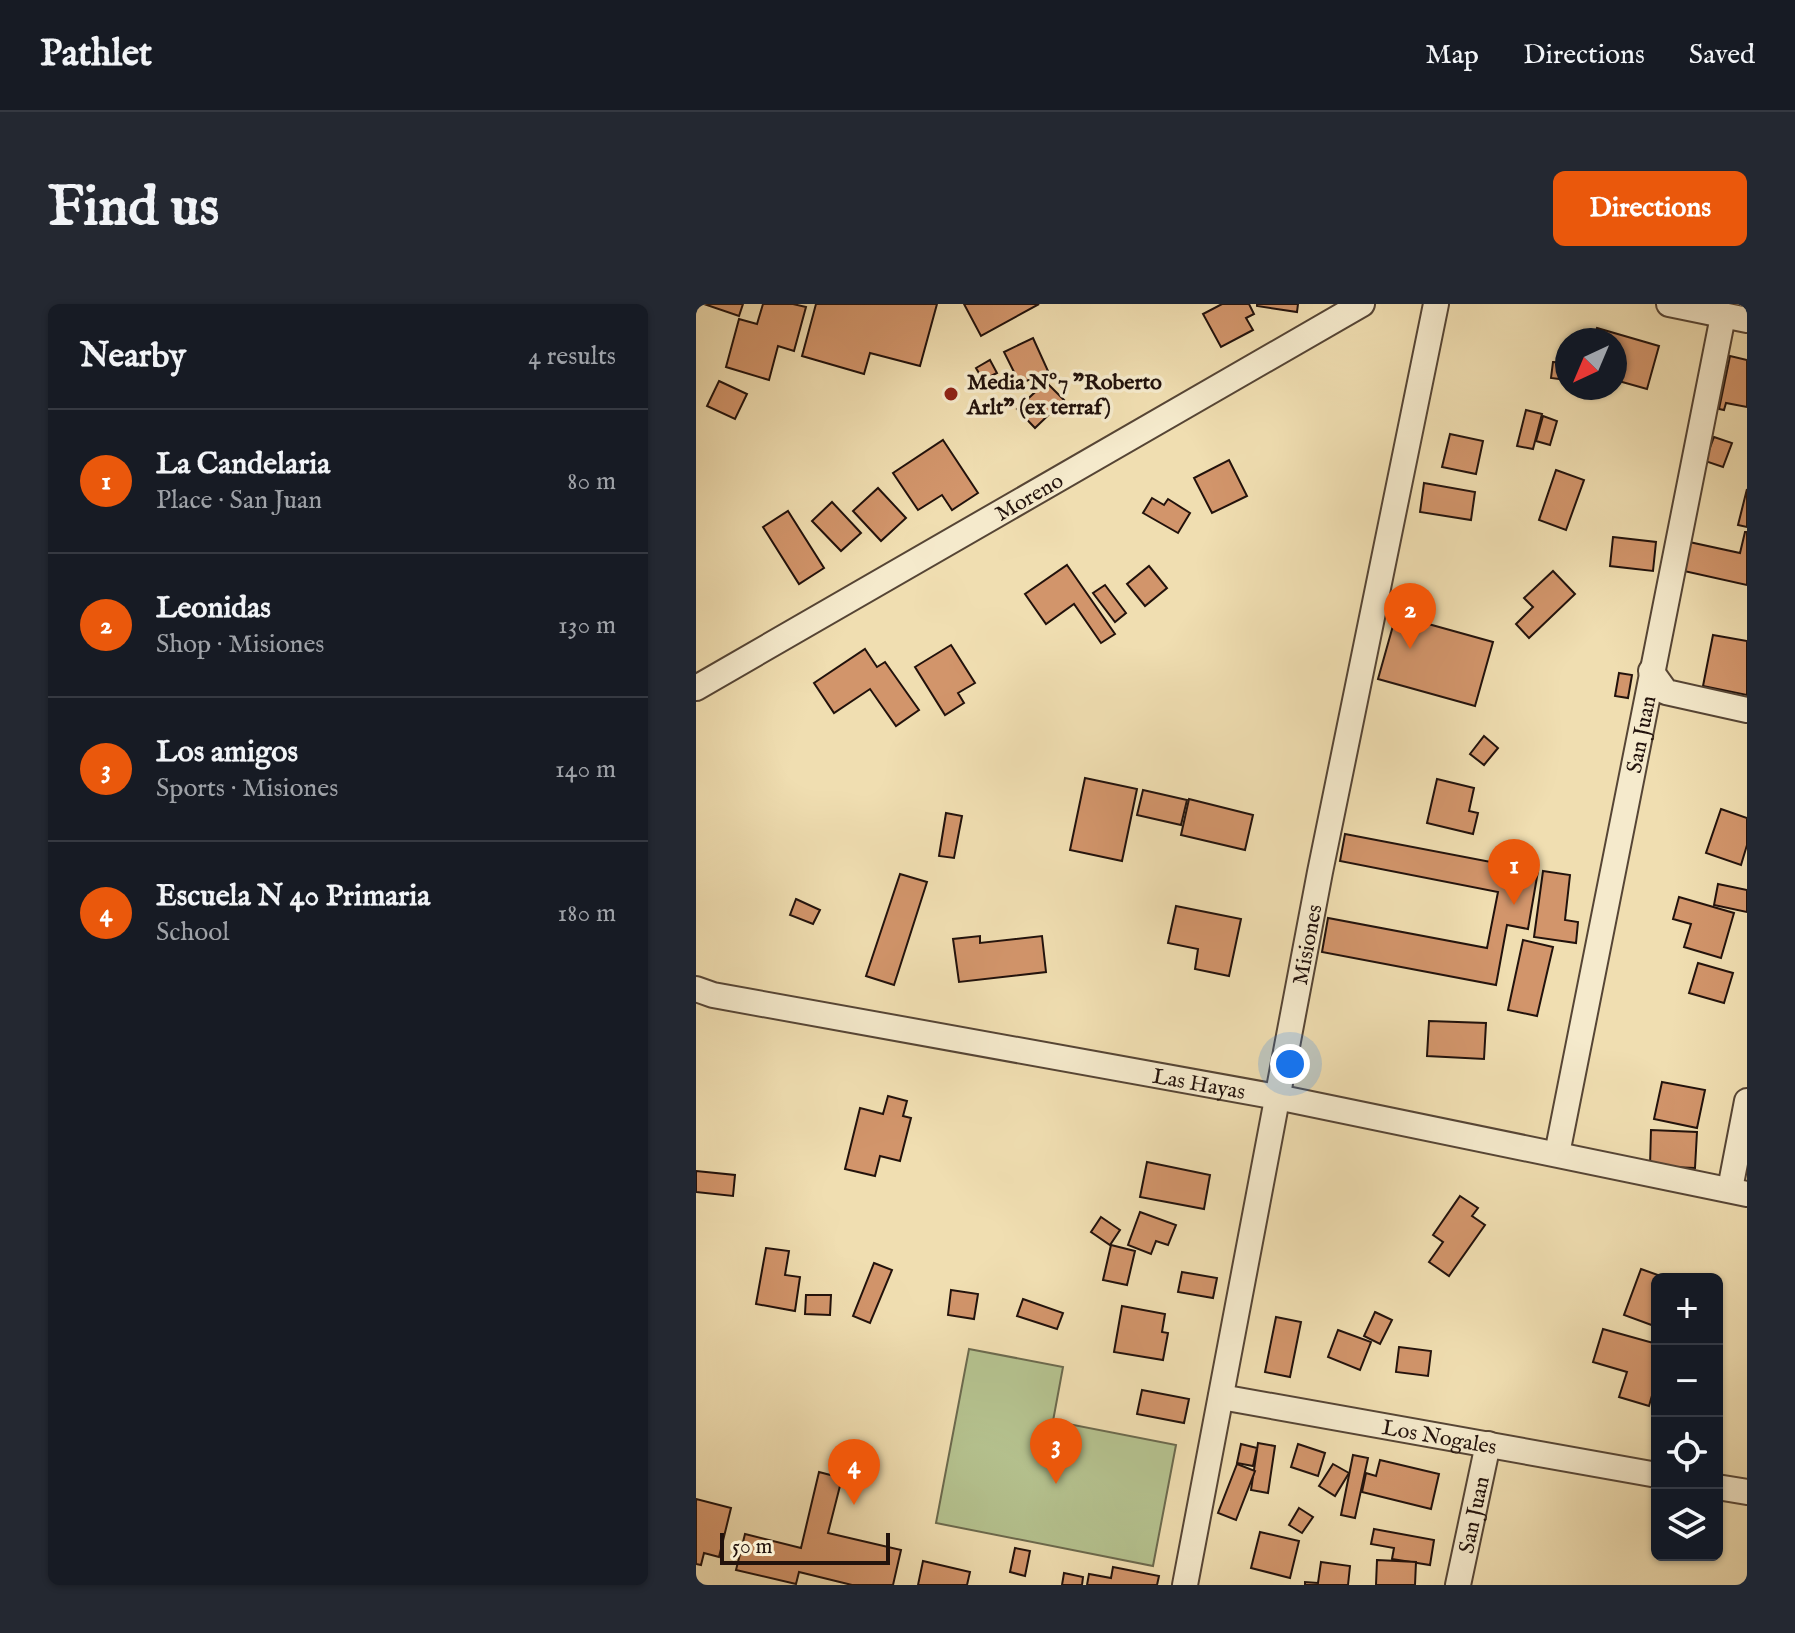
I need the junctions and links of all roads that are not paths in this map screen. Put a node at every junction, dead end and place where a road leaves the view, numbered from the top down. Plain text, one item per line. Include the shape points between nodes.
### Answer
1 (1362, 304) edge
2 (1436, 304) edge
3 (1669, 304) edge
4 (1723, 316) junction
5 (1747, 320) edge
6 (1651, 671) junction
7 (696, 688) edge
8 (1747, 710) edge
9 (696, 989) edge
10 (1277, 1097) junction
11 (1747, 1101) edge
12 (1557, 1154) junction
13 (1739, 1191) edge
14 (1221, 1397) junction
15 (1488, 1444) junction
16 (1651, 1474) edge
17 (1723, 1488) edge
18 (1747, 1492) edge
19 (1185, 1585) edge
20 (1458, 1585) edge

1 - 7 street, Moreno
2 - 10 street, Misiones
3 - 4 street
4 - 5 street
4 - 6 street, San Juan
6 - 8 street via 1666,692
6 - 12 street, San Juan
9 - 10 street, Las Hayas
10 - 12 street, Las Hayas
10 - 14 street, Misiones
11 - 13 street
12 - 13 street, Las Hayas
14 - 15 street, Los Nogales
14 - 19 street, Misiones
15 - 16 street, Los Nogales
15 - 20 street, San Juan
17 - 18 street

